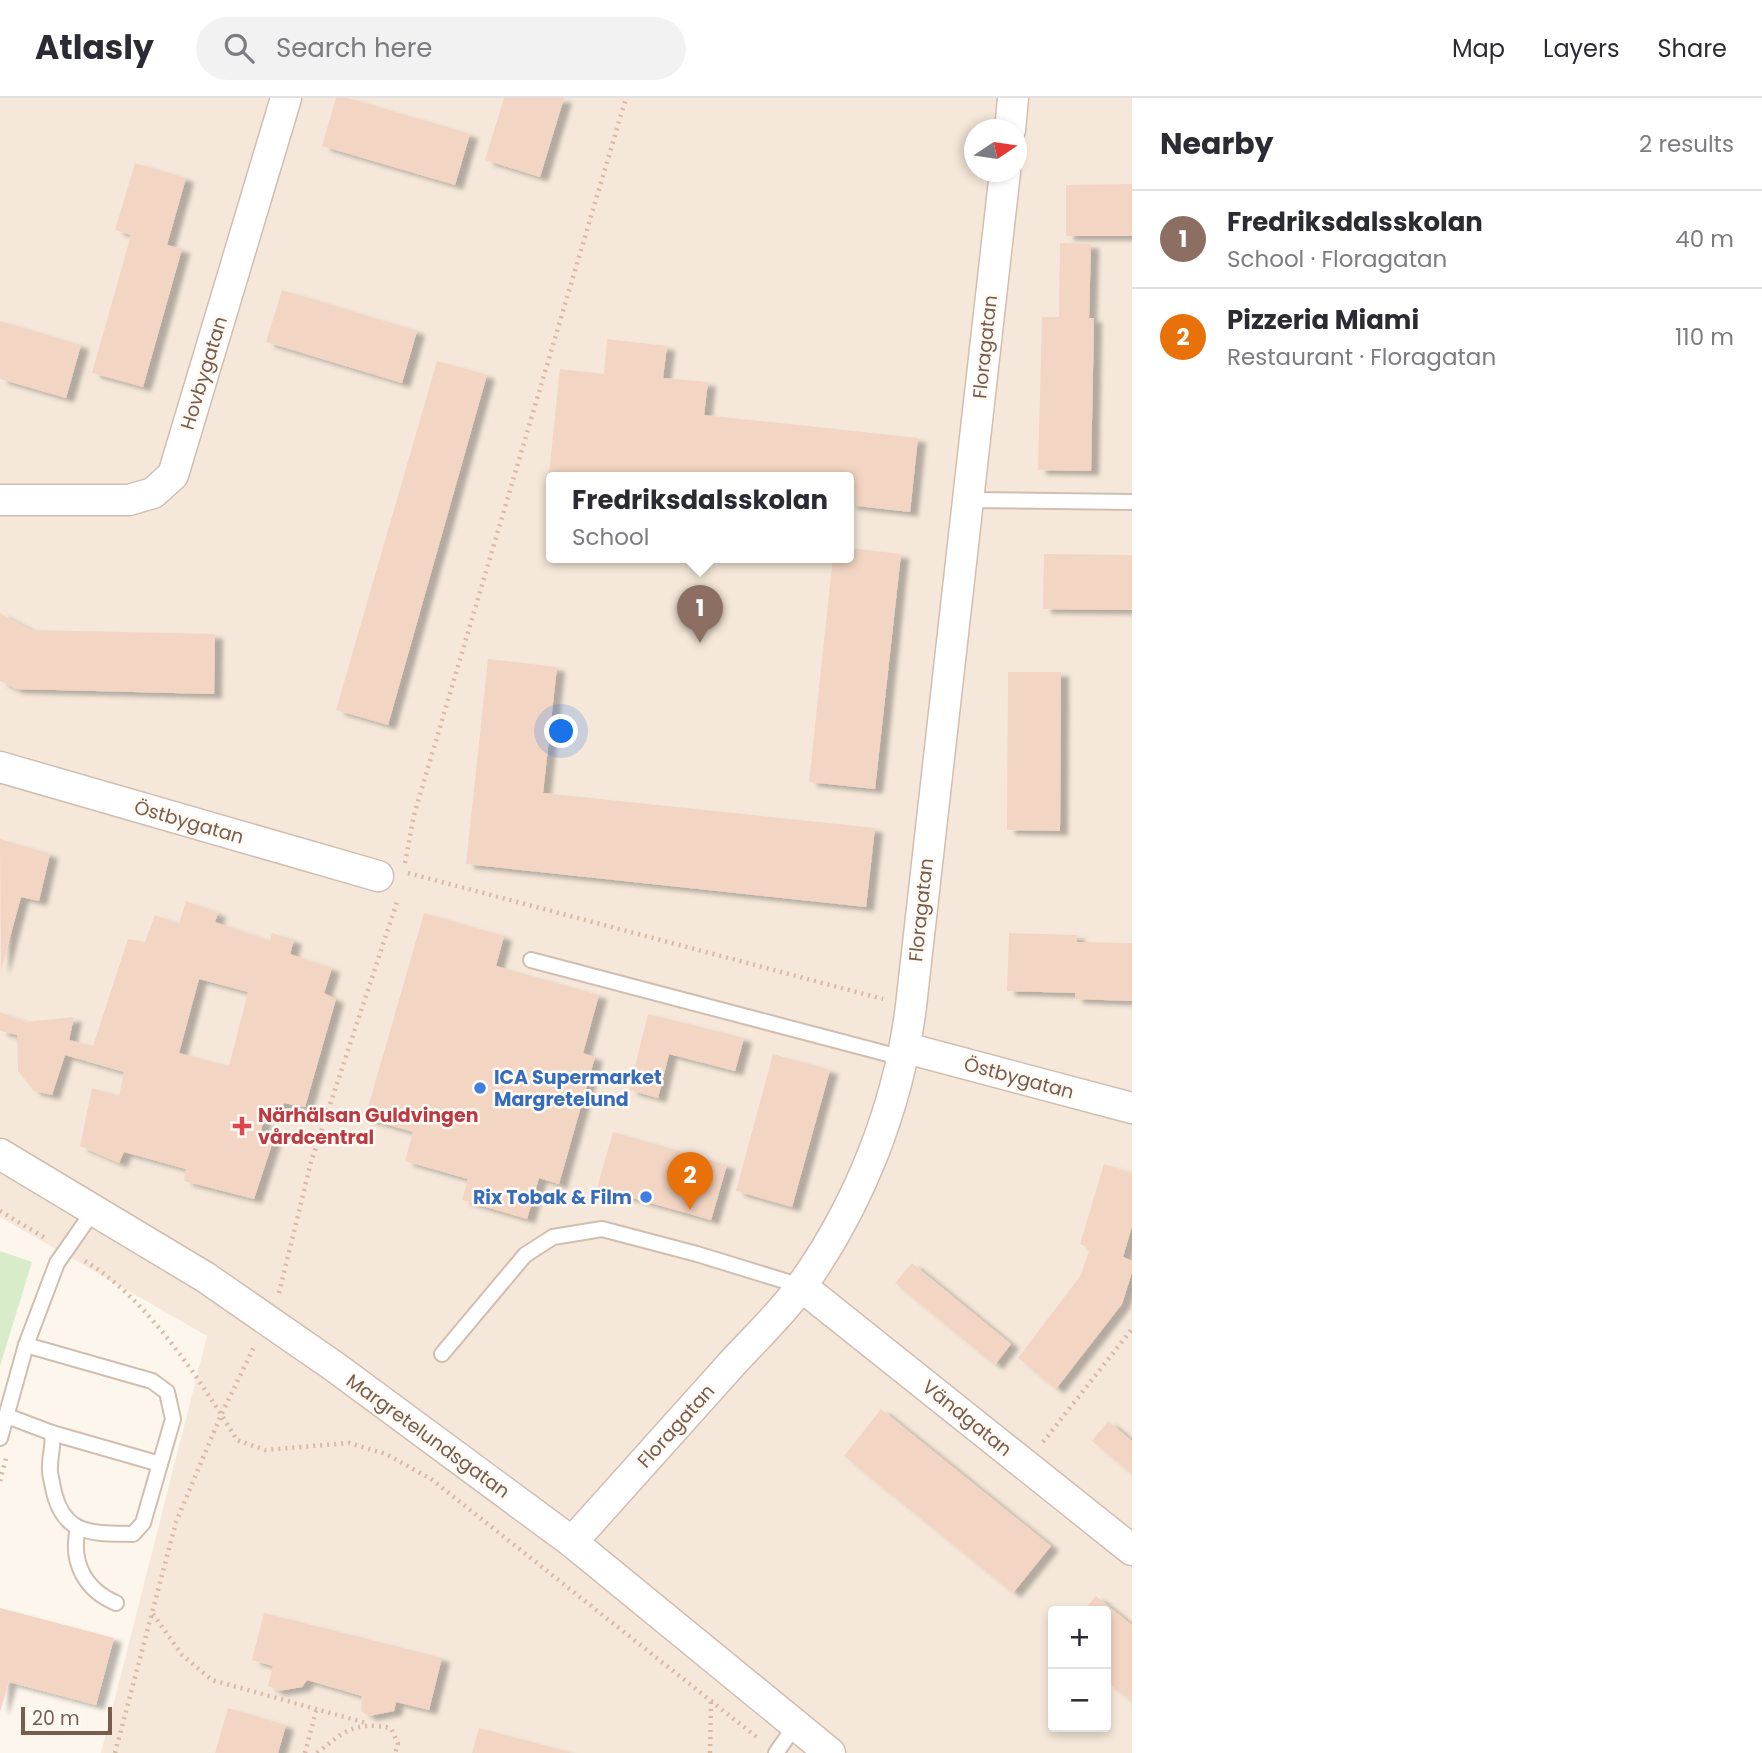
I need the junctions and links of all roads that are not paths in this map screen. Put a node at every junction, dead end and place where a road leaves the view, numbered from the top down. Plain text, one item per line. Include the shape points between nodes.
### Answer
1 (286, 98) edge
2 (1013, 98) edge
3 (1011, 119) edge
4 (1004, 182) edge
5 (0, 500) edge
6 (968, 500) junction
7 (1132, 502) edge
8 (0, 767) edge
9 (396, 880) road end
10 (531, 960) dead end
11 (904, 1053) junction
12 (1132, 1108) edge
13 (0, 1154) edge
14 (94, 1210) junction
15 (802, 1286) junction
16 (26, 1345) junction
17 (442, 1354) dead end
18 (7, 1416) junction
19 (52, 1433) junction
20 (0, 1437) edge
21 (160, 1464) junction
22 (79, 1528) junction
23 (572, 1542) junction
24 (1132, 1550) edge
25 (116, 1602) dead end
26 (796, 1726) junction
27 (776, 1753) edge
28 (830, 1753) edge

1 - 5 street, Hovbygatan via 173,475 153,494 128,500
2 - 3 street
4 - 6 street, Floragatan
6 - 7 lane
6 - 11 street, Floragatan
8 - 9 street, Östbygatan
10 - 11 lane
11 - 12 street, Östbygatan
11 - 15 street, Floragatan via 859,1185
13 - 14 street, Margretelundsgatan
14 - 16 lane via 65,1250
14 - 23 street, Margretelundsgatan via 205,1277
15 - 17 lane via 602,1229 553,1237 525,1255
15 - 23 street, Floragatan
15 - 24 street, Vändgatan
16 - 18 lane
16 - 21 lane via 152,1381 166,1392 173,1419
18 - 19 lane
18 - 20 lane
19 - 21 lane
19 - 22 lane via 49,1467 56,1502 64,1519
21 - 22 lane via 143,1523 133,1534
22 - 25 lane via 77,1563 100,1596
23 - 26 street, Margretelundsgatan
26 - 27 lane
26 - 28 street, Margretelundsgatan

